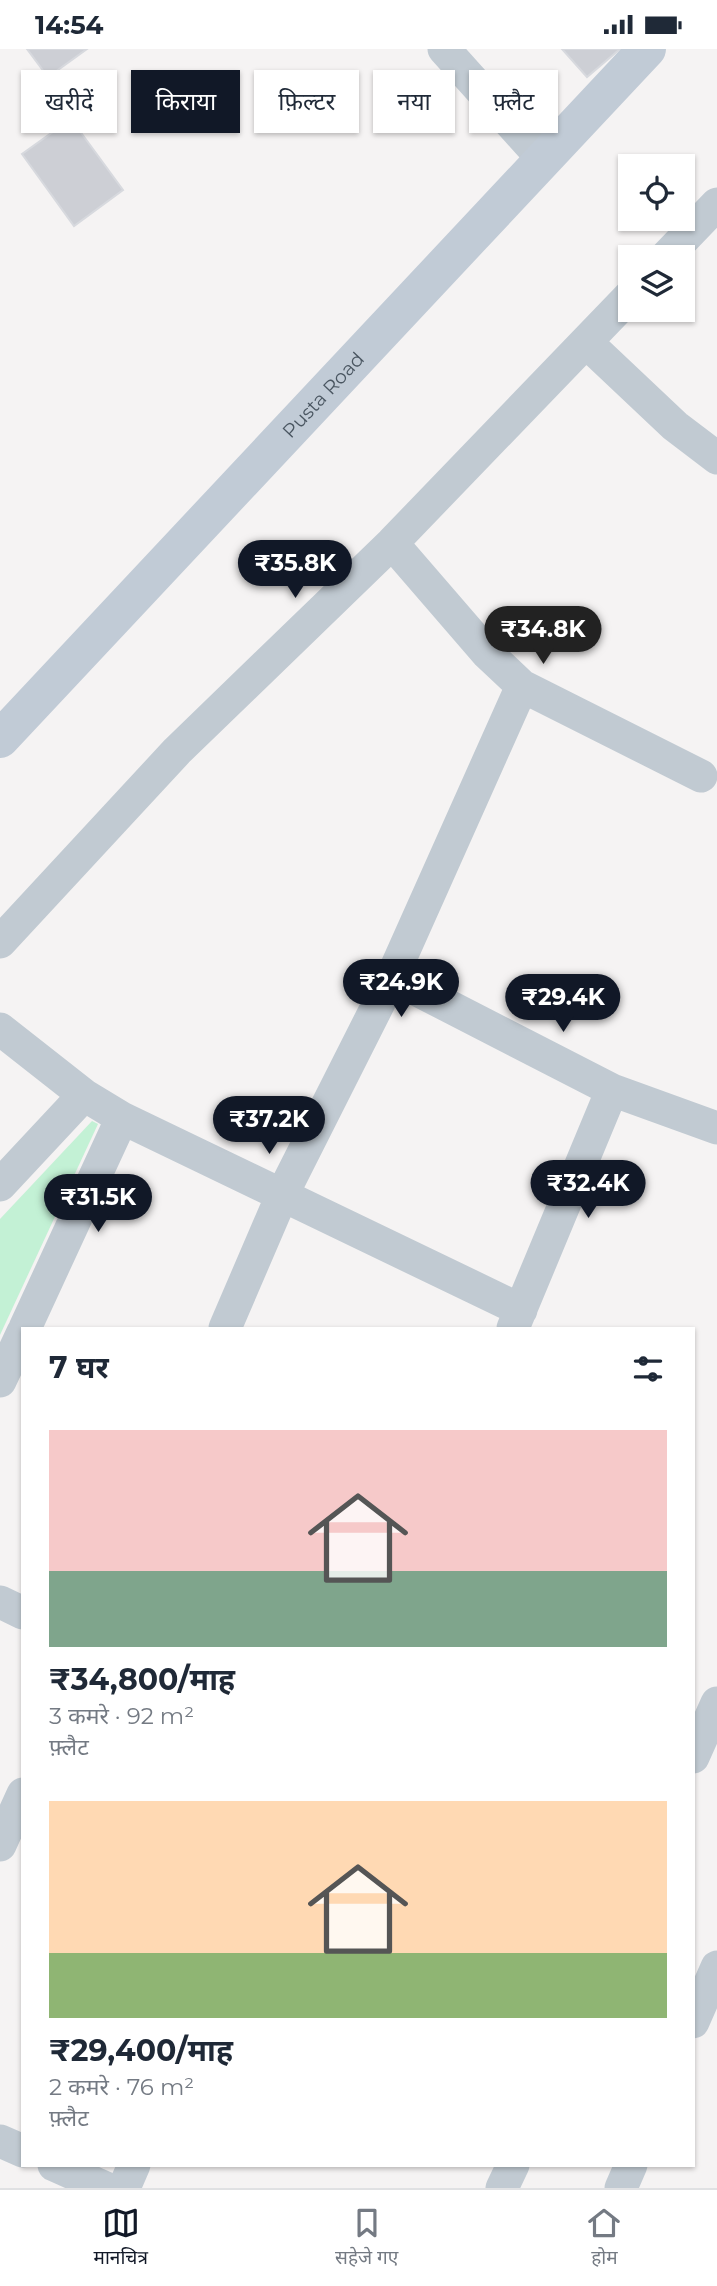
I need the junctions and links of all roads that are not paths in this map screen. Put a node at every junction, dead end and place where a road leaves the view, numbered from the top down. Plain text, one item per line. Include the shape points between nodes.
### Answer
1 (443, 49) edge
2 (647, 49) edge
3 (543, 159) junction
4 (717, 204) edge
5 (678, 245) edge
6 (618, 309) edge
7 (586, 342) junction
8 (717, 458) edge
9 (392, 543) junction
10 (522, 686) junction
11 (1, 737) edge
12 (701, 776) dead end
13 (0, 942) edge
14 (392, 977) junction
15 (0, 1029) edge
16 (612, 1090) junction
17 (84, 1095) junction
18 (122, 1118) junction
19 (717, 1128) edge
20 (0, 1185) edge
21 (283, 1193) junction
22 (517, 1319) edge
23 (25, 1327) edge
24 (225, 1327) edge
25 (21, 1336) edge
26 (0, 1381) edge
27 (0, 1602) edge
28 (21, 1612) edge
29 (717, 1703) edge
30 (695, 1752) edge
31 (21, 1798) edge
32 (0, 1845) edge
33 (21, 1853) edge
34 (717, 1967) edge
35 (695, 2017) edge
36 (0, 2141) edge
37 (21, 2150) edge
38 (59, 2167) edge
39 (133, 2167) edge
40 (512, 2167) edge
41 (630, 2167) edge
42 (106, 2188) edge
43 (124, 2188) edge
44 (502, 2188) edge
45 (621, 2188) edge

1 - 3 street
2 - 3 street, Pusta Road
3 - 11 street, Pusta Road
4 - 5 street
6 - 7 street
7 - 8 street via 675,426
7 - 9 street
9 - 10 street via 487,653
9 - 13 street via 177,751
10 - 12 street
10 - 14 street
14 - 16 street
14 - 21 street
15 - 17 street
16 - 19 street
16 - 22 street
17 - 18 street
17 - 20 street
18 - 21 street
18 - 23 street
21 - 22 street
21 - 24 street
25 - 26 street
27 - 28 street
29 - 30 street
31 - 32 street
32 - 33 street
34 - 35 street
36 - 37 street
38 - 42 street
39 - 43 street
40 - 44 street
41 - 45 street

